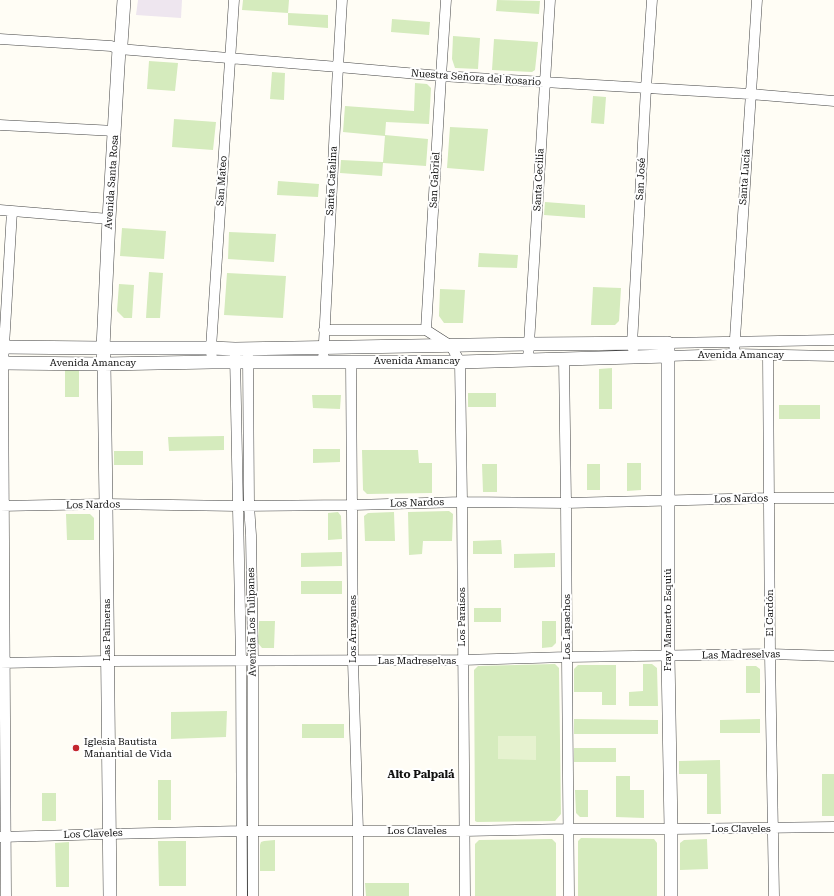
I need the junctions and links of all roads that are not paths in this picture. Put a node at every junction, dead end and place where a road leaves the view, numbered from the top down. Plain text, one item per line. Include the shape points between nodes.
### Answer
1 (124, 0) edge
2 (234, 0) edge
3 (342, 0) edge
4 (446, 0) edge
5 (550, 0) edge
6 (652, 0) edge
7 (757, 0) edge
8 (0, 39) edge
9 (119, 50) junction
10 (230, 58) junction
11 (338, 66) junction
12 (441, 76) junction
13 (545, 82) junction
14 (646, 88) junction
15 (750, 94) junction
16 (834, 101) edge
17 (0, 125) edge
18 (115, 132) junction
19 (0, 210) edge
20 (12, 211) junction
21 (109, 219) junction
22 (324, 330) junction
23 (426, 330) junction
24 (834, 340) edge
25 (735, 342) junction
26 (529, 344) junction
27 (632, 344) junction
28 (451, 346) junction
29 (2, 347) edge
30 (103, 348) junction
31 (211, 348) junction
32 (323, 348) junction
33 (241, 349) junction
34 (668, 350) junction
35 (734, 354) junction
36 (768, 354) junction
37 (834, 356) edge
38 (634, 357) junction
39 (564, 359) junction
40 (528, 360) junction
41 (351, 361) junction
42 (212, 362) junction
43 (242, 362) junction
44 (323, 362) junction
45 (460, 362) junction
46 (1, 363) edge
47 (104, 364) junction
48 (769, 498) junction
49 (834, 498) edge
50 (668, 500) junction
51 (462, 502) junction
52 (566, 503) junction
53 (106, 504) junction
54 (249, 505) junction
55 (353, 505) junction
56 (2, 506) edge
57 (238, 506) junction
58 (770, 654) junction
59 (668, 656) junction
60 (834, 656) edge
61 (567, 658) junction
62 (462, 660) junction
63 (107, 661) junction
64 (353, 661) junction
65 (241, 662) junction
66 (253, 662) junction
67 (3, 663) edge
68 (834, 827) edge
69 (773, 828) junction
70 (568, 829) junction
71 (671, 829) junction
72 (464, 830) junction
73 (242, 831) junction
74 (358, 831) junction
75 (253, 832) junction
76 (109, 834) junction
77 (3, 837) edge
78 (6, 896) edge
79 (110, 896) edge
80 (242, 896) edge
81 (253, 896) edge
82 (358, 896) edge
83 (464, 896) edge
84 (569, 896) edge
85 (671, 896) edge
86 (774, 896) edge

1 - 9 street, Avenida Santa Rosa
2 - 10 street, San Mateo
3 - 11 street, Santa Catalina
4 - 12 street, San Gabriel
5 - 13 street, Santa Cecilia
6 - 14 street, San José
7 - 15 street, Santa Lucía
8 - 9 street, Nuestra Señora del Rosario via 110,46
9 - 10 street, Nuestra Señora del Rosario
9 - 18 street, Avenida Santa Rosa
10 - 11 street, Nuestra Señora del Rosario
10 - 31 street, San Mateo
11 - 12 street, Nuestra Señora del Rosario
11 - 22 street, Santa Catalina
12 - 13 street, Nuestra Señora del Rosario
12 - 23 street, San Gabriel
13 - 14 street, Nuestra Señora del Rosario
13 - 26 street, Santa Cecilia
14 - 15 street, Nuestra Señora del Rosario
14 - 27 street, San José
15 - 16 street, Nuestra Señora del Rosario
15 - 25 street, Santa Lucía
17 - 18 street
18 - 21 street, Avenida Santa Rosa
19 - 20 street
20 - 21 street
20 - 29 street
21 - 30 street, Avenida Santa Rosa
22 - 23 street
22 - 32 street, Santa Catalina
23 - 28 street
24 - 25 street, Avenida Amancay
25 - 34 street, Avenida Amancay
25 - 35 street, Santa Lucía
26 - 27 street, Avenida Amancay
26 - 28 street, Avenida Amancay
26 - 40 street, Santa Cecilia
27 - 34 street, Avenida Amancay
27 - 38 street, San José
28 - 32 street, Avenida Amancay
28 - 45 street
29 - 30 street, Avenida Amancay
29 - 46 street
30 - 31 street, Avenida Amancay
30 - 47 street, Avenida Santa Rosa
31 - 33 street, Avenida Amancay
31 - 42 street, San Mateo
32 - 33 street, Avenida Amancay
32 - 44 street, Santa Catalina
33 - 43 street, Avenida Los Tulipanes
34 - 35 street, Avenida Amancay
34 - 38 street, Avenida Amancay
34 - 50 street, Fray Mamerto Esquiú
35 - 36 street, Avenida Amancay
36 - 37 street, Avenida Amancay
36 - 48 street, El Cardón
38 - 39 street, Avenida Amancay
39 - 40 street, Avenida Amancay
39 - 52 street, Los Lapachos
40 - 45 street, Avenida Amancay
41 - 44 street, Avenida Amancay
41 - 45 street, Avenida Amancay
41 - 55 street, Los Arrayanes
42 - 43 street, Avenida Amancay
42 - 47 street, Avenida Amancay
43 - 44 street, Avenida Amancay
43 - 54 street, Avenida Los Tulipanes
43 - 57 street, Avenida Los Tulipanes
45 - 51 street, Los Paraísos
46 - 47 street, Avenida Amancay
46 - 56 street
47 - 53 street, Las Palmeras
48 - 49 street, Los Nardos
48 - 50 street, Los Nardos
48 - 58 street, El Cardón
50 - 52 street, Los Nardos
50 - 59 street, Fray Mamerto Esquiú
51 - 52 street, Los Nardos
51 - 55 street, Los Nardos
51 - 62 street, Los Paraísos
52 - 61 street, Los Lapachos
53 - 56 street, Los Nardos
53 - 57 street, Los Nardos
53 - 63 street, Las Palmeras
54 - 55 street, Los Nardos
54 - 57 street, Los Nardos
54 - 66 street, Avenida Los Tulipanes
55 - 64 street, Los Arrayanes
56 - 67 street
57 - 65 street, Avenida Los Tulipanes
58 - 59 street, Las Madreselvas
58 - 60 street, Las Madreselvas
58 - 69 street, El Cardón
59 - 61 street, Las Madreselvas
59 - 71 street, Fray Mamerto Esquiú
61 - 62 street, Las Madreselvas
61 - 70 street, Los Lapachos
62 - 64 street, Las Madreselvas
62 - 72 street, Los Paraísos
63 - 65 street, Las Madreselvas
63 - 67 street, Las Madreselvas
63 - 76 street, Las Palmeras
64 - 66 street, Las Madreselvas
64 - 74 street, Los Arrayanes
65 - 66 street, Las Madreselvas
65 - 73 street, Avenida Los Tulipanes
66 - 75 street, Avenida Los Tulipanes
67 - 77 street
68 - 69 street, Los Claveles
69 - 71 street, Los Claveles
69 - 86 street, El Cardón
70 - 71 street, Los Claveles
70 - 72 street, Los Claveles
70 - 84 street, Los Lapachos
71 - 85 street, Fray Mamerto Esquiú
72 - 74 street, Los Claveles
72 - 83 street, Los Paraísos
73 - 75 street, Los Claveles
73 - 76 street, Los Claveles
73 - 80 street, Avenida Los Tulipanes
74 - 75 street, Los Claveles
74 - 82 street, Los Arrayanes
75 - 81 street, Avenida Los Tulipanes
76 - 77 street, Los Claveles
76 - 79 street, Las Palmeras
77 - 78 street

